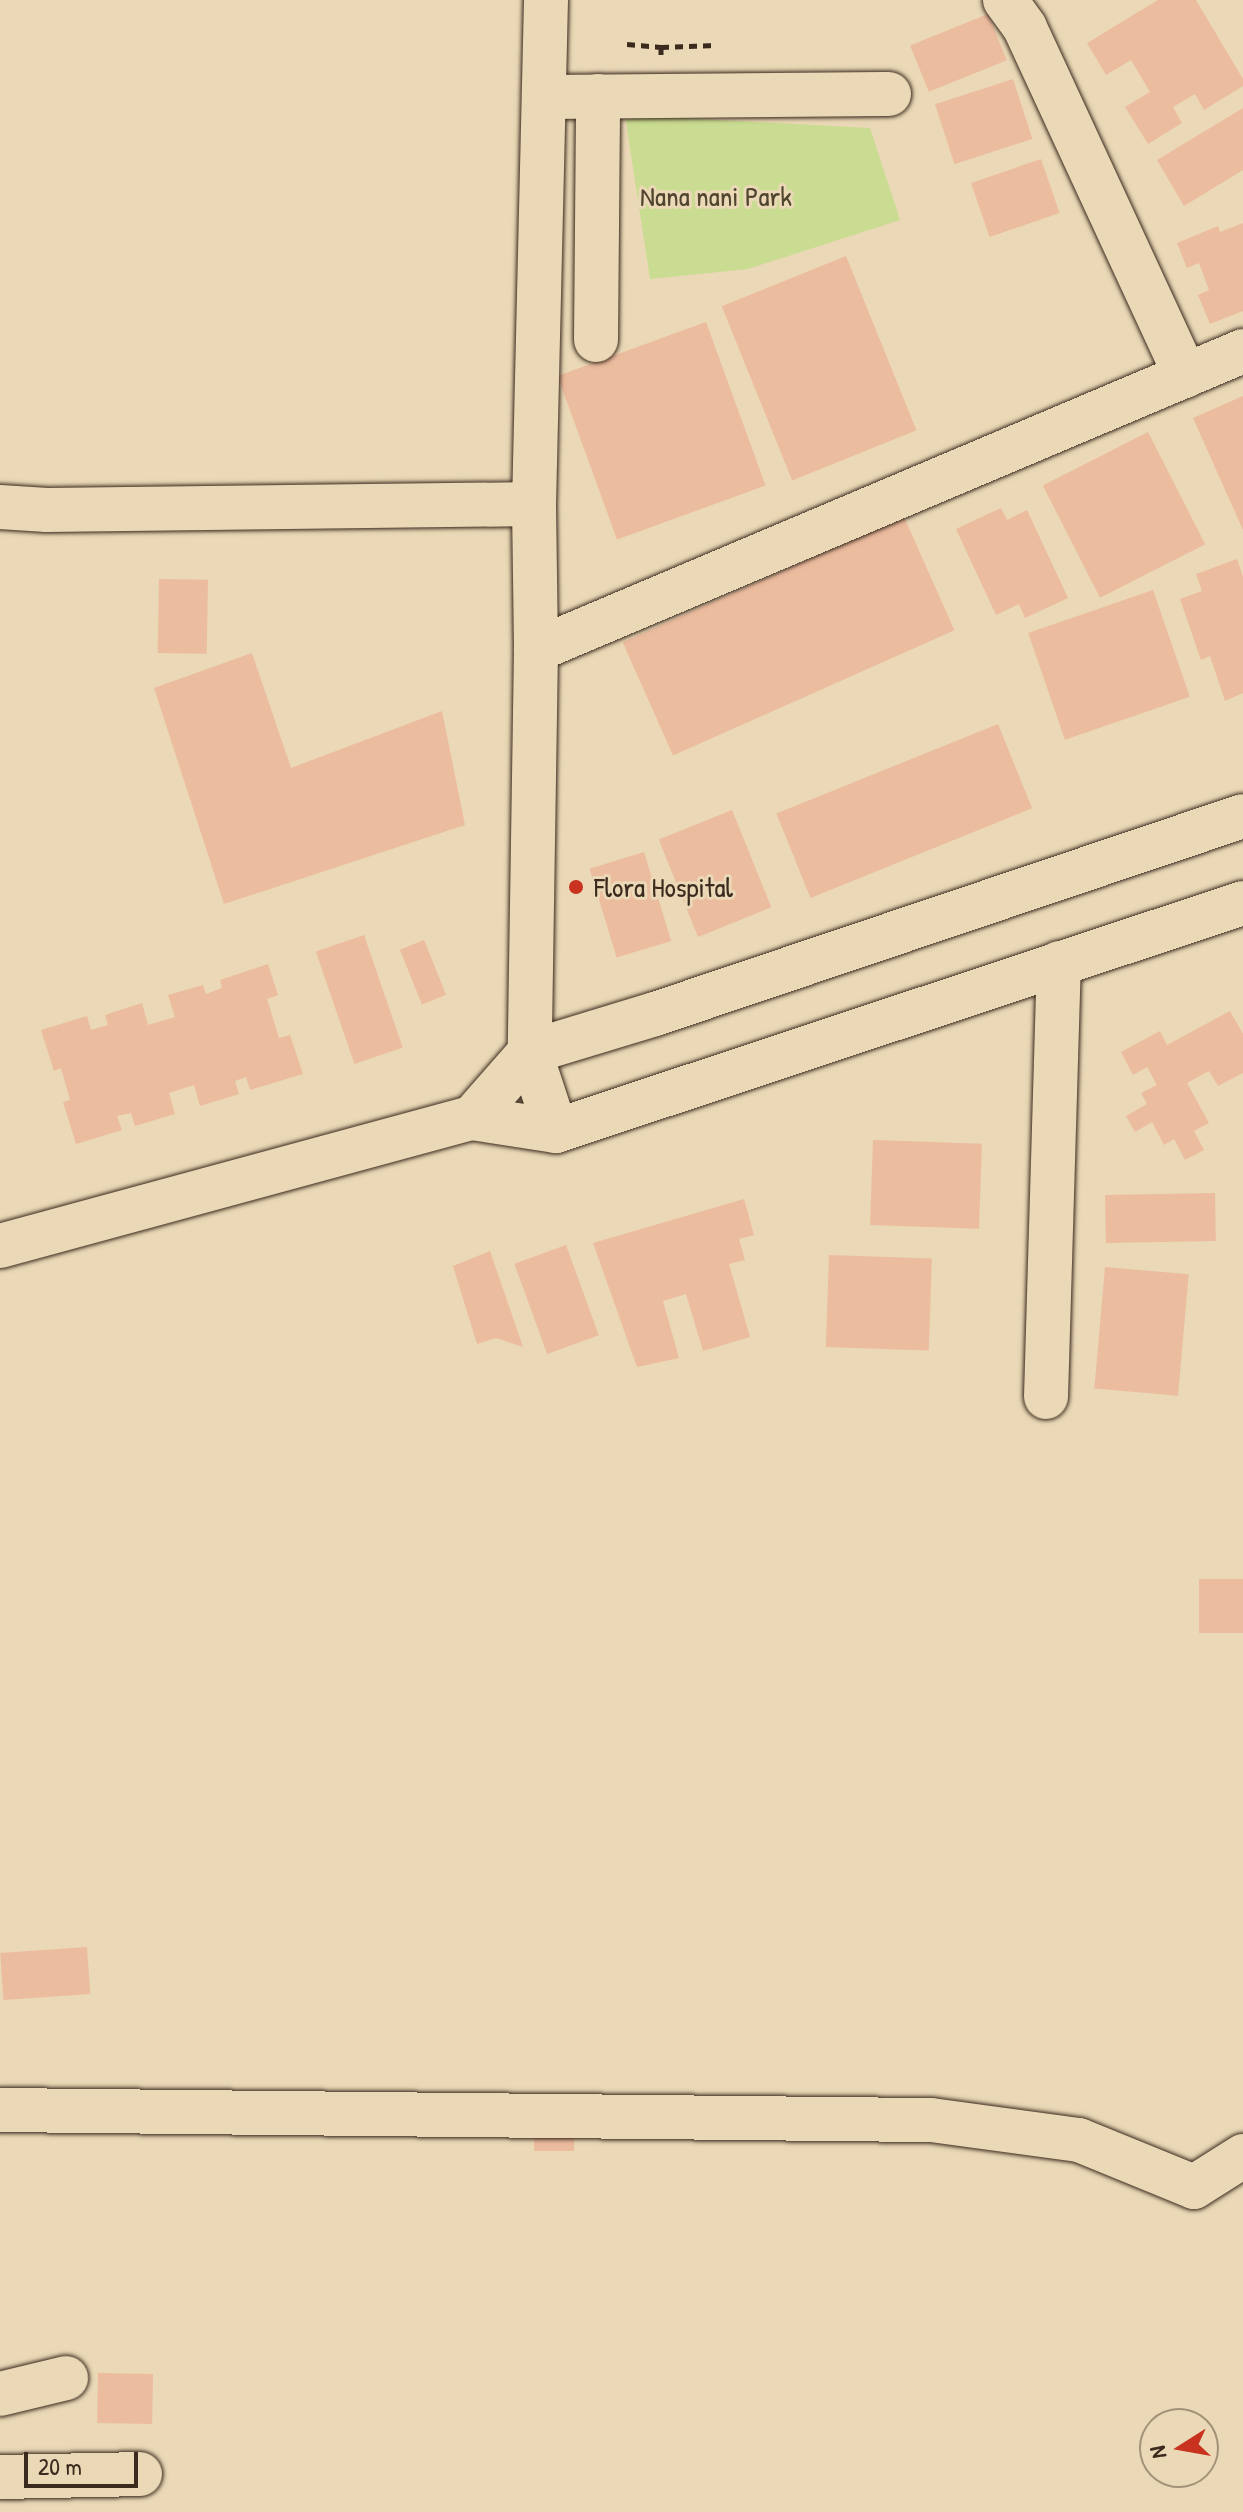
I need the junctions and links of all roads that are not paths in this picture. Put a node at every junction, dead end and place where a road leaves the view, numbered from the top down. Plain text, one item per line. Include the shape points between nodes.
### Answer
1 (546, 0) edge
2 (1005, 0) edge
3 (889, 94) dead end
4 (598, 96) junction
5 (544, 97) junction
6 (596, 340) dead end
7 (1243, 351) edge
8 (1186, 376) junction
9 (534, 504) junction
10 (0, 507) edge
11 (536, 650) junction
12 (1243, 816) edge
13 (1243, 903) edge
14 (1059, 963) junction
15 (530, 1052) junction
16 (472, 1118) junction
17 (556, 1131) junction
18 (0, 1246) edge
19 (1046, 1397) dead end
20 (0, 2110) edge
21 (1243, 2156) edge
22 (66, 2378) dead end
23 (0, 2394) edge
24 (140, 2474) dead end
25 (0, 2477) edge

1 - 5 street
2 - 8 street via 1025,28
3 - 4 street
4 - 5 street
4 - 6 street
5 - 9 street
7 - 8 street
8 - 11 street
9 - 10 street
9 - 11 street
11 - 15 street
12 - 15 street
13 - 14 street
14 - 17 street
14 - 19 street
15 - 16 street
15 - 17 street
16 - 17 street
16 - 18 street
20 - 21 street via 931,2120 1079,2140 1194,2187
22 - 23 street
24 - 25 street

